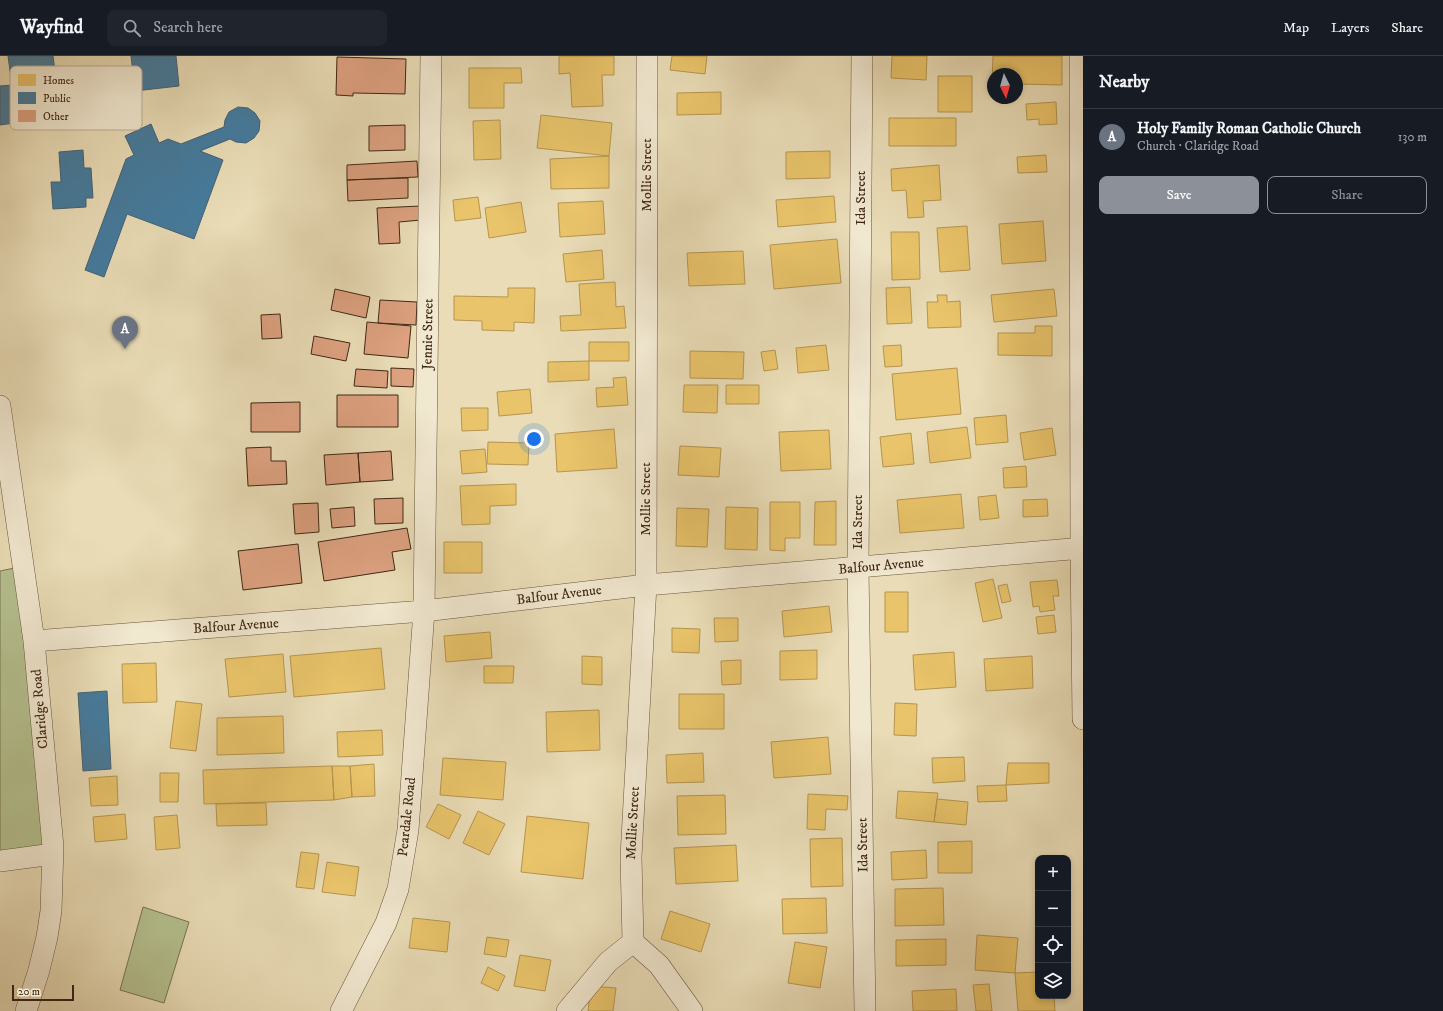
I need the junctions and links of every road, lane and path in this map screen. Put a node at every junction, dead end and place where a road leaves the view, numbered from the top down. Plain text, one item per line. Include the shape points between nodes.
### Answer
1 (431, 56) edge
2 (647, 56) edge
3 (862, 56) edge
4 (1080, 56) edge
5 (0, 406) edge
6 (1082, 548) edge
7 (858, 568) junction
8 (646, 585) junction
9 (424, 611) junction
10 (34, 641) junction
11 (1083, 719) edge
12 (53, 854) junction
13 (0, 861) edge
14 (633, 942) junction
15 (26, 1011) edge
16 (340, 1011) edge
17 (567, 1011) edge
18 (692, 1011) edge
19 (866, 1011) edge

1 - 9 street, Jennie Street
2 - 8 street, Mollie Street
3 - 7 street, Ida Street
4 - 6 street
5 - 10 street, Claridge Road
6 - 7 street, Balfour Avenue
6 - 11 street
7 - 8 street, Balfour Avenue
7 - 19 street, Ida Street
8 - 9 street, Balfour Avenue
8 - 14 street, Mollie Street via 631,857
9 - 10 street, Balfour Avenue
9 - 16 street, Peardale Road via 408,830 398,889 386,923
10 - 12 street, Claridge Road
12 - 13 street
12 - 15 street, Claridge Road via 51,911 47,937
14 - 17 street via 608,962
14 - 18 street via 660,965

